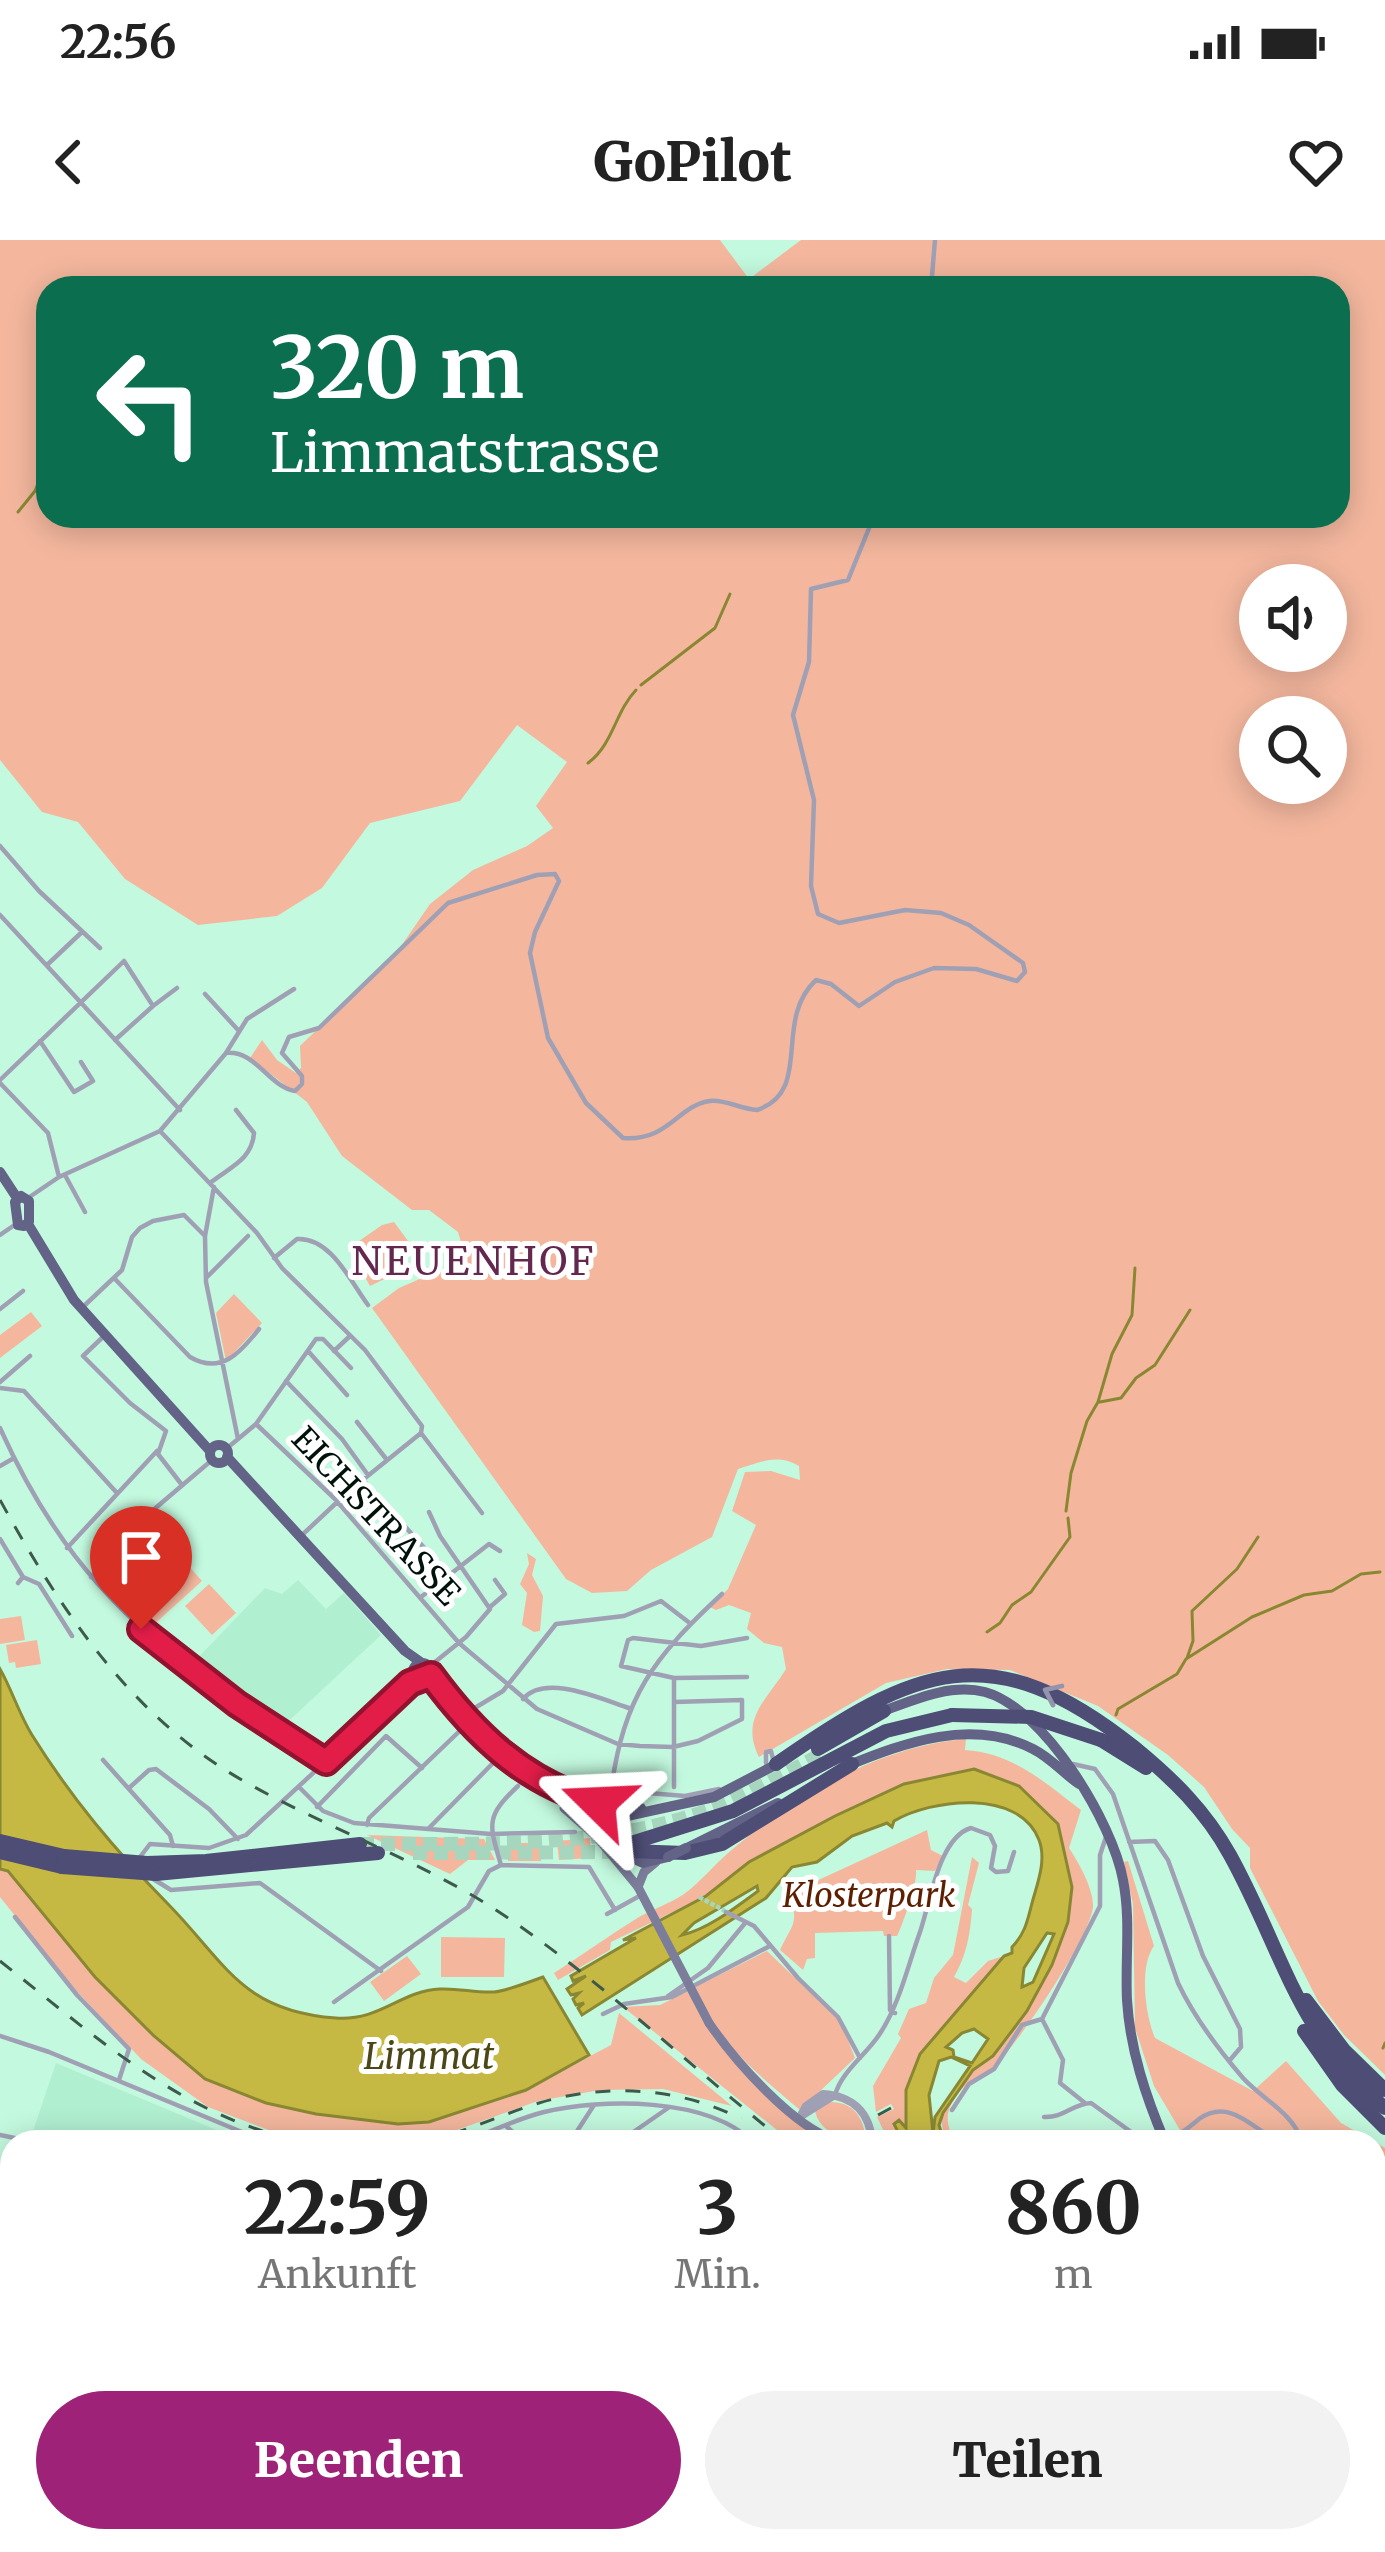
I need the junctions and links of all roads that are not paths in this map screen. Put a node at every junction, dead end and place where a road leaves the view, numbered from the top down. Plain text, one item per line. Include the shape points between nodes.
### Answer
1 (935, 240) edge
2 (932, 276) edge
3 (869, 528) edge
4 (0, 847) edge
5 (0, 915) edge
6 (82, 932) junction
7 (100, 948) dead end
8 (46, 966) junction
9 (177, 988) dead end
10 (294, 989) dead end
11 (205, 994) dead end
12 (80, 1002) junction
13 (153, 1006) junction
14 (239, 1031) junction
15 (116, 1040) junction
16 (40, 1041) junction
17 (226, 1054) junction
18 (81, 1062) dead end
19 (0, 1082) edge
20 (180, 1109) junction
21 (236, 1110) dead end
22 (160, 1131) junction
23 (0, 1172) edge
24 (63, 1177) junction
25 (212, 1185) junction
26 (22, 1198) junction
27 (85, 1212) dead end
28 (22, 1224) junction
29 (0, 1235) edge
30 (205, 1236) junction
31 (248, 1236) dead end
32 (274, 1258) junction
33 (114, 1278) junction
34 (206, 1278) junction
35 (23, 1291) dead end
36 (368, 1305) dead end
37 (0, 1309) edge
38 (81, 1309) junction
39 (259, 1329) dead end
40 (106, 1334) junction
41 (350, 1336) junction
42 (308, 1351) junction
43 (334, 1351) junction
44 (30, 1356) dead end
45 (222, 1363) junction
46 (351, 1368) dead end
47 (286, 1381) junction
48 (0, 1385) edge
49 (347, 1395) dead end
50 (357, 1422) dead end
51 (256, 1424) junction
52 (0, 1428) edge
53 (421, 1433) junction
54 (238, 1439) junction
55 (158, 1451) junction
56 (219, 1454) junction
57 (14, 1458) junction
58 (387, 1460) junction
59 (0, 1466) edge
60 (366, 1478) junction
61 (182, 1486) junction
62 (118, 1493) junction
63 (338, 1502) junction
64 (429, 1512) dead end
65 (482, 1513) dead end
66 (300, 1538) junction
67 (0, 1539) edge
68 (67, 1548) junction
69 (500, 1551) dead end
70 (459, 1564) junction
71 (447, 1573) junction
72 (91, 1577) junction
73 (495, 1580) dead end
74 (722, 1594) dead end
75 (421, 1597) junction
76 (490, 1607) junction
77 (691, 1624) junction
78 (72, 1636) dead end
79 (747, 1638) dead end
80 (459, 1642) junction
81 (671, 1643) junction
82 (423, 1672) junction
83 (648, 1673) junction
84 (670, 1677) junction
85 (747, 1677) dead end
86 (508, 1687) junction
87 (976, 1691) junction
88 (524, 1699) junction
89 (674, 1702) junction
90 (629, 1708) junction
91 (884, 1711) junction
92 (947, 1711) junction
93 (466, 1718) junction
94 (1087, 1719) junction
95 (886, 1731) junction
96 (970, 1734) junction
97 (618, 1744) junction
98 (673, 1747) junction
99 (103, 1760) dead end
100 (496, 1761) dead end
101 (773, 1761) junction
102 (326, 1762) junction
103 (852, 1764) junction
104 (422, 1768) junction
105 (1067, 1769) junction
106 (518, 1786) dead end
107 (299, 1787) junction
108 (674, 1787) dead end
109 (129, 1788) junction
110 (554, 1793) junction
111 (317, 1807) junction
112 (662, 1809) junction
113 (765, 1809) junction
114 (368, 1825) junction
115 (428, 1829) junction
116 (575, 1832) dead end
117 (1109, 1833) junction
118 (490, 1834) junction
119 (238, 1839) junction
120 (0, 1841) edge
121 (1129, 1842) junction
122 (360, 1844) tunnel mouth
123 (173, 1846) junction
124 (622, 1850) junction
125 (0, 1852) edge
126 (1014, 1852) dead end
127 (378, 1853) tunnel mouth
128 (662, 1859) junction
129 (501, 1865) junction
130 (148, 1868) junction
131 (641, 1891) junction
132 (614, 1910) junction
133 (726, 1912) tunnel mouth
134 (607, 1914) dead end
135 (15, 1917) dead end
136 (741, 1920) junction
137 (889, 1936) dead end
138 (1274, 1945) junction
139 (770, 1946) junction
140 (382, 1971) junction
141 (667, 1999) junction
142 (334, 2002) dead end
143 (892, 2012) junction
144 (603, 2014) dead end
145 (1042, 2019) junction
146 (0, 2036) edge
147 (860, 2058) junction
148 (1230, 2060) junction
149 (119, 2080) junction
150 (1385, 2090) edge
151 (836, 2095) junction
152 (1085, 2103) junction
153 (594, 2105) junction
154 (668, 2108) junction
155 (1385, 2108) edge
156 (952, 2110) dead end
157 (805, 2112) junction
158 (1044, 2117) dead end
159 (506, 2126) junction
160 (1385, 2128) edge
161 (227, 2130) edge
162 (496, 2130) edge
163 (511, 2130) edge
164 (578, 2130) edge
165 (636, 2130) edge
166 (734, 2130) edge
167 (825, 2130) edge
168 (868, 2130) edge
169 (1129, 2130) edge
170 (1165, 2130) edge
171 (1186, 2130) edge
172 (1261, 2130) edge
173 (1298, 2130) edge

1 - 2 street
3 - 17 street via 848,580 811,589 809,662 793,715 815,811 812,902 835,922 905,910 956,918 1023,962 1016,981 934,968 859,1006 816,980 791,1028 790,1073 779,1097 757,1110 704,1101 649,1136 623,1138 586,1103 548,1038 530,953 559,881 537,874 448,902 319,1028 289,1037 284,1059 302,1076 295,1091 246,1056
4 - 6 street
5 - 8 street
6 - 7 street
6 - 8 street
8 - 12 street
9 - 13 street
10 - 14 street
11 - 14 street
12 - 13 street via 124,962
12 - 15 street
12 - 16 street
13 - 15 street
14 - 17 street
15 - 20 street
16 - 18 street via 74,1092 93,1081
16 - 19 street
17 - 20 street
19 - 24 street via 48,1133
20 - 22 street
21 - 25 street via 254,1146
22 - 24 street
22 - 25 street
23 - 26 main road
24 - 26 street
24 - 27 street
25 - 30 street
25 - 32 street
26 - 28 main road
28 - 29 street
28 - 38 main road
30 - 33 street via 184,1216 153,1221 135,1232
30 - 34 street
31 - 34 street
32 - 36 street via 297,1239 316,1241
32 - 41 street
33 - 38 street
33 - 45 street via 190,1357
34 - 45 street
35 - 37 street
38 - 40 main road
39 - 45 street
40 - 55 street via 83,1356 166,1431
40 - 56 main road
41 - 43 street
41 - 53 street
42 - 43 street via 320,1338
42 - 47 street
42 - 49 street
43 - 46 street
44 - 48 street
45 - 54 street
47 - 51 street
47 - 60 street via 342,1439
48 - 62 street via 23,1391
50 - 58 street
51 - 54 street
51 - 63 street, EICHSTRASSE
52 - 57 street
53 - 58 street
53 - 65 street
54 - 56 street
55 - 61 street
55 - 62 street
56 - 61 street
56 - 66 main road
57 - 59 street
57 - 68 street
58 - 60 street
60 - 63 street
60 - 71 street
61 - 72 street
62 - 68 street
63 - 66 street
63 - 75 street, EICHSTRASSE
64 - 70 street
66 - 82 main road
67 - 78 street via 21,1580 39,1584
68 - 72 street
69 - 70 street via 489,1544
70 - 71 street
70 - 76 street
71 - 75 street
72 - 102 street via 162,1646
73 - 76 street via 505,1594
74 - 77 street
75 - 80 street, EICHSTRASSE
76 - 80 street
77 - 81 street
77 - 86 street via 662,1601 624,1616 556,1624
79 - 81 street
80 - 82 street
80 - 86 street, EICHSTRASSE
81 - 83 street
81 - 83 street via 628,1640 618,1666
82 - 93 main road
82 - 102 street
83 - 84 street
83 - 90 street
84 - 85 street
84 - 89 street
86 - 88 street, EICHSTRASSE
86 - 93 street
87 - 91 main road via 943,1692
87 - 96 main road via 993,1703 996,1718
87 - 105 main road via 1004,1701
88 - 90 street via 546,1688
88 - 97 street, EICHSTRASSE
89 - 98 street
89 - 98 street via 742,1700 742,1719
90 - 97 street
91 - 92 highway via 820,1752 883,1723
91 - 101 main road
92 - 94 highway, bridge via 1019,1707
92 - 95 highway
92 - 160 highway, bridge via 1031,1718 1101,1740 1162,1781 1227,1868 1307,2036
93 - 104 street
93 - 110 main road
94 -> 101 highway via 1052,1692 1016,1679 961,1674 902,1689
94 - 138 highway via 1177,1783 1209,1821
95 - 113 highway
95 - 124 highway via 733,1811
96 - 103 main road via 914,1742
96 - 105 main road via 1019,1743
97 - 98 street, EICHSTRASSE
97 - 101 street via 611,1790 702,1794
98 - 108 street
99 - 109 street
100 - 115 street
101 - 112 main road via 721,1794
102 - 107 street
103 - 113 main road
103 - 124 highway via 722,1844 685,1853
104 - 111 street via 386,1736
104 - 114 street
105 - 117 main road
105 - 121 street via 1091,1766 1106,1780
106 - 118 street via 497,1805
107 - 111 street
107 - 119 street
109 - 119 street via 156,1769
109 - 123 street
110 - 112 main road
110 - 124 main road
111 - 114 street
112 - 124 main road via 627,1816
113 - 128 main road, bridge
114 - 115 street
115 - 118 street
116 - 118 street
117 - 145 street via 1100,1906
117 - 170 main road via 1126,1902 1131,2035
118 - 129 street
119 - 123 street
120 - 130 highway, bridge
121 - 148 street via 1178,1983
121 - 148 street via 1155,1841 1168,1860 1240,2029 1241,2047
122 - 130 highway
123 - 130 street via 146,1846 140,1854
124 - 128 main road
124 - 131 main road
125 - 130 highway, bridge via 87,1870
126 - 143 street via 1008,1871 996,1872 990,1835 971,1828 956,1835
127 - 130 highway
128 - 131 main road via 644,1873
129 - 132 street via 582,1865
129 - 140 street via 468,1907
130 - 140 street via 166,1889 266,1885
131 - 132 street
131 - 157 main road, bridge via 709,2023 742,2066
132 - 134 street
133 - 136 street
135 - 149 street via 129,2049
136 - 139 street
136 - 141 street via 708,1968
137 - 143 street
138 - 150 highway via 1331,2035
138 - 155 highway via 1315,2031
139 - 141 street
139 - 147 street via 838,2017
140 - 142 street
141 - 144 street
143 - 147 street
145 - 152 street via 1063,2060 1060,2083
145 - 156 street via 1022,2025 994,2069 969,2084
146 - 149 street
147 - 151 street
148 - 173 street
149 - 161 street
151 - 157 street
151 - 168 street via 853,2102
152 - 158 street
152 - 169 street
153 - 154 street
153 - 159 street
153 - 164 street
154 - 165 street
154 - 166 street
157 - 167 main road
159 - 162 street
159 - 163 street
171 - 172 street via 1224,2111

